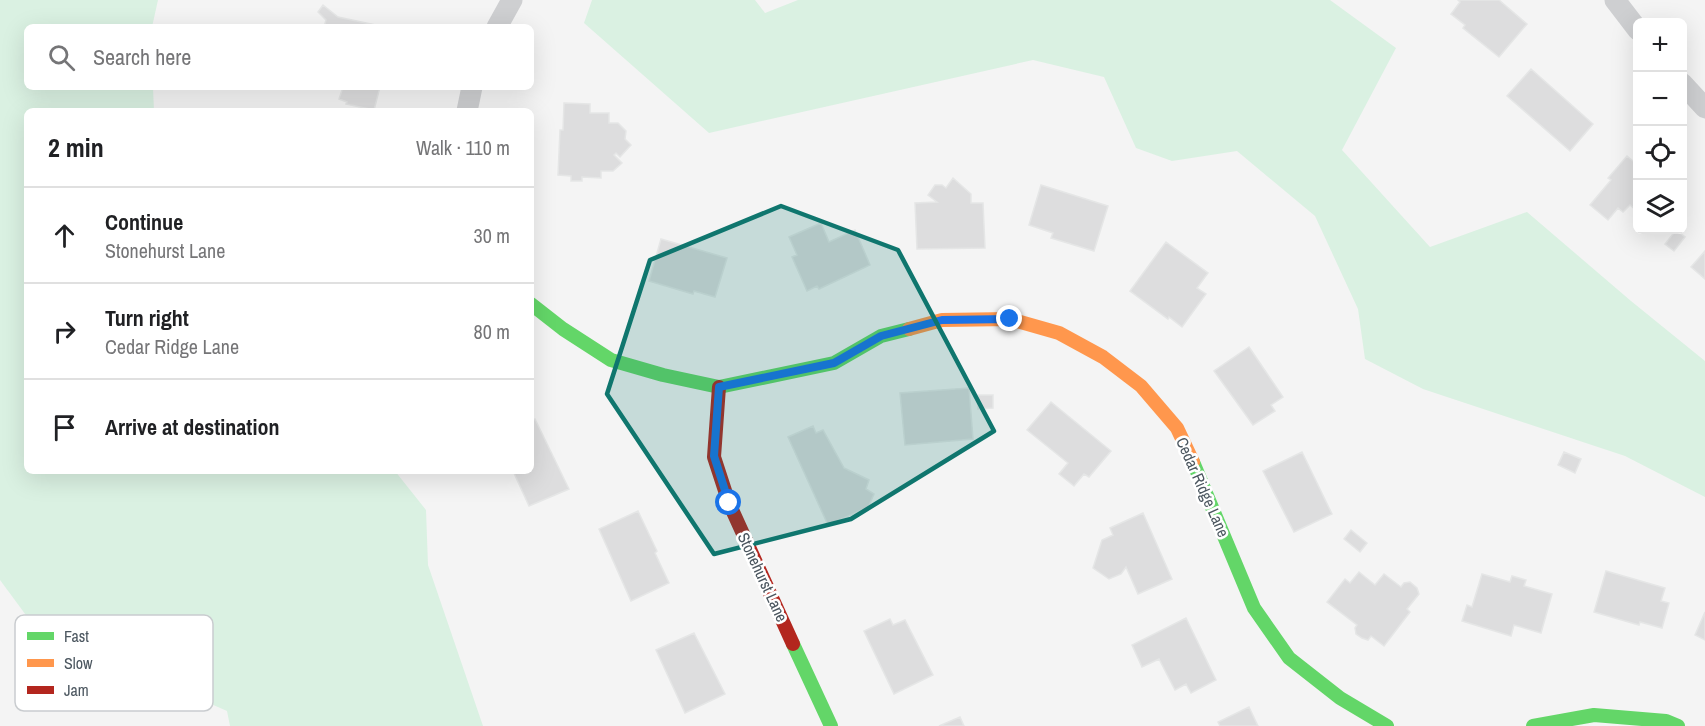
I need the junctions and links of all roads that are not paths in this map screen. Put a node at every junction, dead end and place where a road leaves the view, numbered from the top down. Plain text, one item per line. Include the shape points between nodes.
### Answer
1 (512, 0) edge
2 (1615, 0) edge
3 (1633, 23) edge
4 (498, 24) edge
5 (1687, 88) edge
6 (471, 90) edge
7 (468, 108) edge
8 (1705, 108) edge
9 (534, 306) edge
10 (719, 387) junction
11 (831, 726) edge
12 (1387, 726) edge
13 (1533, 726) edge
14 (1678, 726) edge

1 - 4 street
2 - 3 street
5 - 8 street
6 - 7 street
9 - 10 street, Cedar Ridge Lane via 611,360
10 - 11 street, Stonehurst Lane via 714,456 729,503
10 - 12 street, Cedar Ridge Lane via 834,363 881,336 942,320 1010,319 1059,333 1103,357 1141,386 1177,428 1254,608 1289,658 1340,698
13 - 14 street via 1594,715 1666,721

